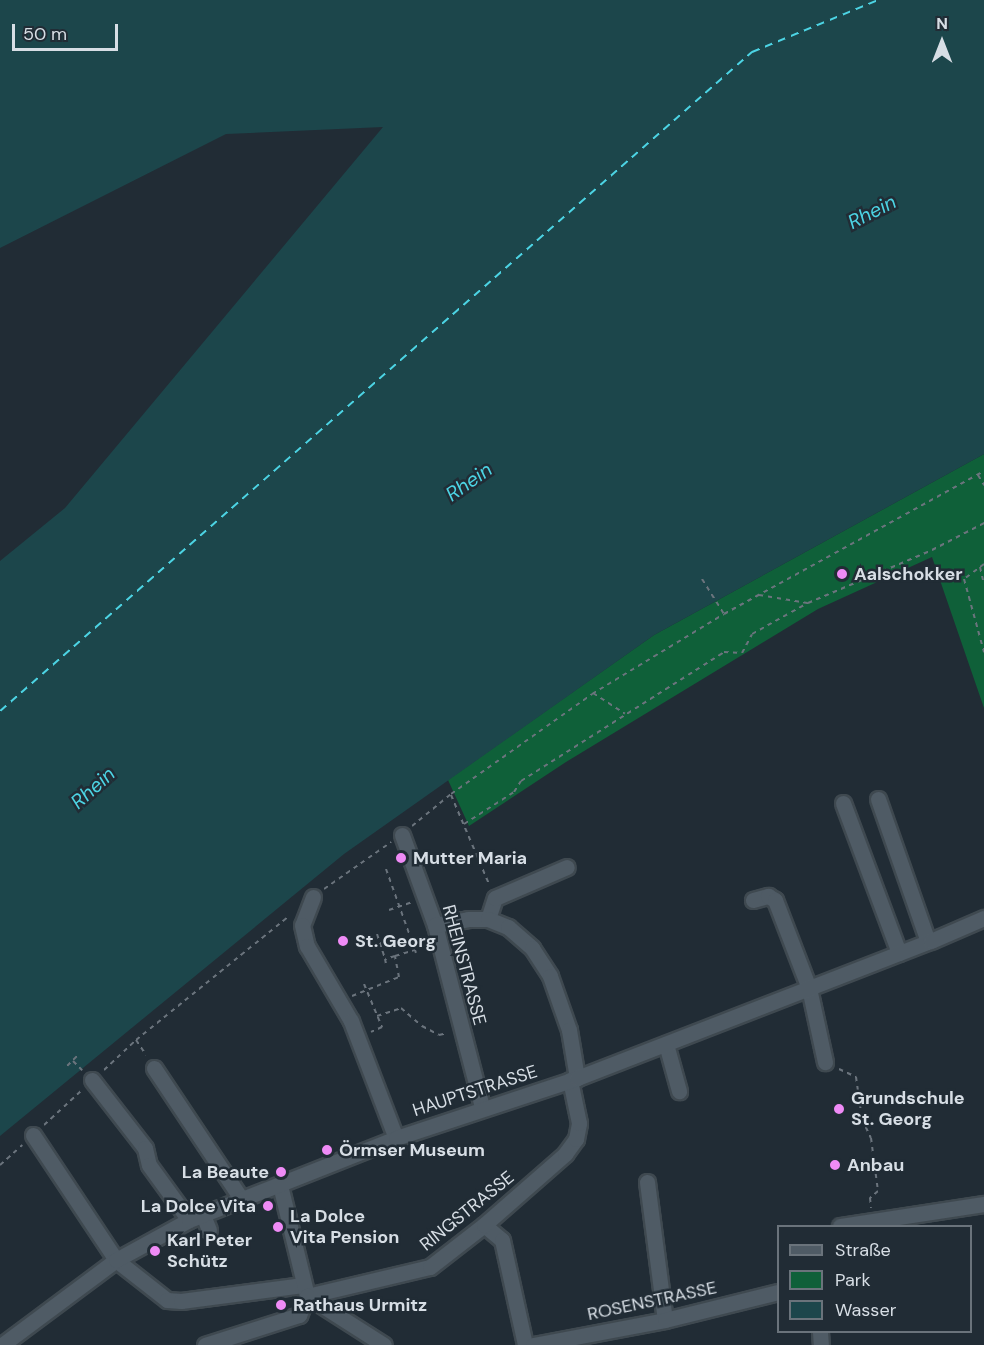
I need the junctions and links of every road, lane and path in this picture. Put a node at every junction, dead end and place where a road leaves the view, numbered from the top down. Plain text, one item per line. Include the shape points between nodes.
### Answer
1 (984, 471) edge
2 (978, 475) junction
3 (984, 485) edge
4 (984, 523) edge
5 (984, 564) edge
6 (980, 567) junction
7 (702, 579) dead end
8 (984, 584) edge
9 (759, 595) junction
10 (808, 603) junction
11 (724, 614) junction
12 (982, 638) edge
13 (984, 652) edge
14 (593, 693) junction
15 (625, 714) junction
16 (451, 794) junction
17 (878, 799) dead end
18 (843, 803) dead end
19 (464, 824) junction
20 (402, 835) junction
21 (567, 867) dead end
22 (386, 869) dead end
23 (313, 897) joint
24 (495, 898) junction
25 (418, 900) dead end
26 (753, 900) dead end
27 (399, 906) junction
28 (389, 910) dead end
29 (294, 912) dead end
30 (984, 918) edge
31 (488, 919) junction
32 (435, 925) junction
33 (377, 934) dead end
34 (928, 942) junction
35 (899, 953) junction
36 (395, 956) junction
37 (385, 959) junction
38 (386, 964) dead end
39 (364, 984) dead end
40 (809, 988) junction
41 (368, 992) junction
42 (377, 1016) junction
43 (462, 1031) junction
44 (358, 1038) junction
45 (136, 1040) junction
46 (666, 1044) junction
47 (77, 1056) dead end
48 (825, 1062) joint
49 (67, 1066) dead end
50 (154, 1068) joint
51 (573, 1079) junction
52 (93, 1080) junction
53 (679, 1091) dead end
54 (482, 1107) junction
55 (33, 1135) junction
56 (396, 1138) junction
57 (0, 1165) edge
58 (648, 1182) dead end
59 (280, 1185) junction
60 (242, 1200) junction
61 (984, 1204) edge
62 (196, 1218) junction
63 (873, 1222) junction
64 (484, 1225) junction
65 (853, 1225) edge
66 (209, 1230) dead end
67 (116, 1260) junction
68 (305, 1291) junction
69 (777, 1292) edge
70 (665, 1320) junction
71 (2, 1345) edge
72 (205, 1345) edge
73 (384, 1345) edge
74 (525, 1345) edge
75 (533, 1345) edge

1 - 2 path
2 - 3 path
2 - 9 path
4 - 10 path via 932,550
5 - 6 path
6 - 8 path
6 - 12 path via 964,579
7 - 11 path
9 - 10 path
9 - 11 path
10 - 15 path via 753,634 742,653 723,652
11 - 14 path
12 - 13 path
14 - 15 path
14 - 16 path
15 - 19 path via 521,781 514,792
16 - 19 path
16 - 20 path
17 - 34 street
18 - 35 street
19 - 24 path
20 - 23 path
20 - 32 street, RHEINSTRASSE
21 - 24 street
22 - 27 path
23 - 44 street via 302,925 307,946
24 - 31 street
25 - 27 path
26 - 40 street via 768,896 775,900
27 - 28 path
27 - 36 path via 415,951
29 - 45 path
30 - 34 street, HAUPTSTRASSE
31 - 32 street
31 - 51 street, RINGSTRASSE via 508,927 532,948 550,976 569,1030
32 - 43 street, RHEINSTRASSE
33 - 37 path
34 - 35 street, HAUPTSTRASSE
35 - 40 street, HAUPTSTRASSE
36 - 37 path
36 - 41 path via 399,976
37 - 38 path
39 - 41 path
40 - 46 street, HAUPTSTRASSE
40 - 48 street
41 - 42 path
42 - 43 path via 401,1008 439,1035
42 - 44 path via 382,1027
43 - 54 street, RHEINSTRASSE
44 - 56 street
45 - 50 path
45 - 52 path
46 - 51 street, HAUPTSTRASSE
46 - 53 street
47 - 49 path
48 - 63 path via 856,1077 862,1119 871,1138 878,1191 870,1198
50 - 60 street
51 - 54 street, HAUPTSTRASSE
51 - 64 street, RINGSTRASSE via 579,1124 576,1139 566,1154
52 - 55 path
52 - 62 street via 145,1149 149,1165
54 - 56 street, HAUPTSTRASSE
55 - 57 path
55 - 67 street, RINGSTRASSE
56 - 59 street, HAUPTSTRASSE
58 - 70 street
59 - 60 street, HAUPTSTRASSE
59 - 68 street
60 - 62 street, HAUPTSTRASSE
61 - 63 street
62 - 66 street
62 - 67 street, HAUPTSTRASSE
63 - 65 street
64 - 68 street, RINGSTRASSE via 430,1267
64 - 74 street via 502,1240
67 - 68 street, RINGSTRASSE via 167,1300
67 - 71 street, HAUPTSTRASSE
68 - 72 street via 299,1315
68 - 73 street
69 - 70 street, ROSENSTRASSE
70 - 75 street, ROSENSTRASSE

